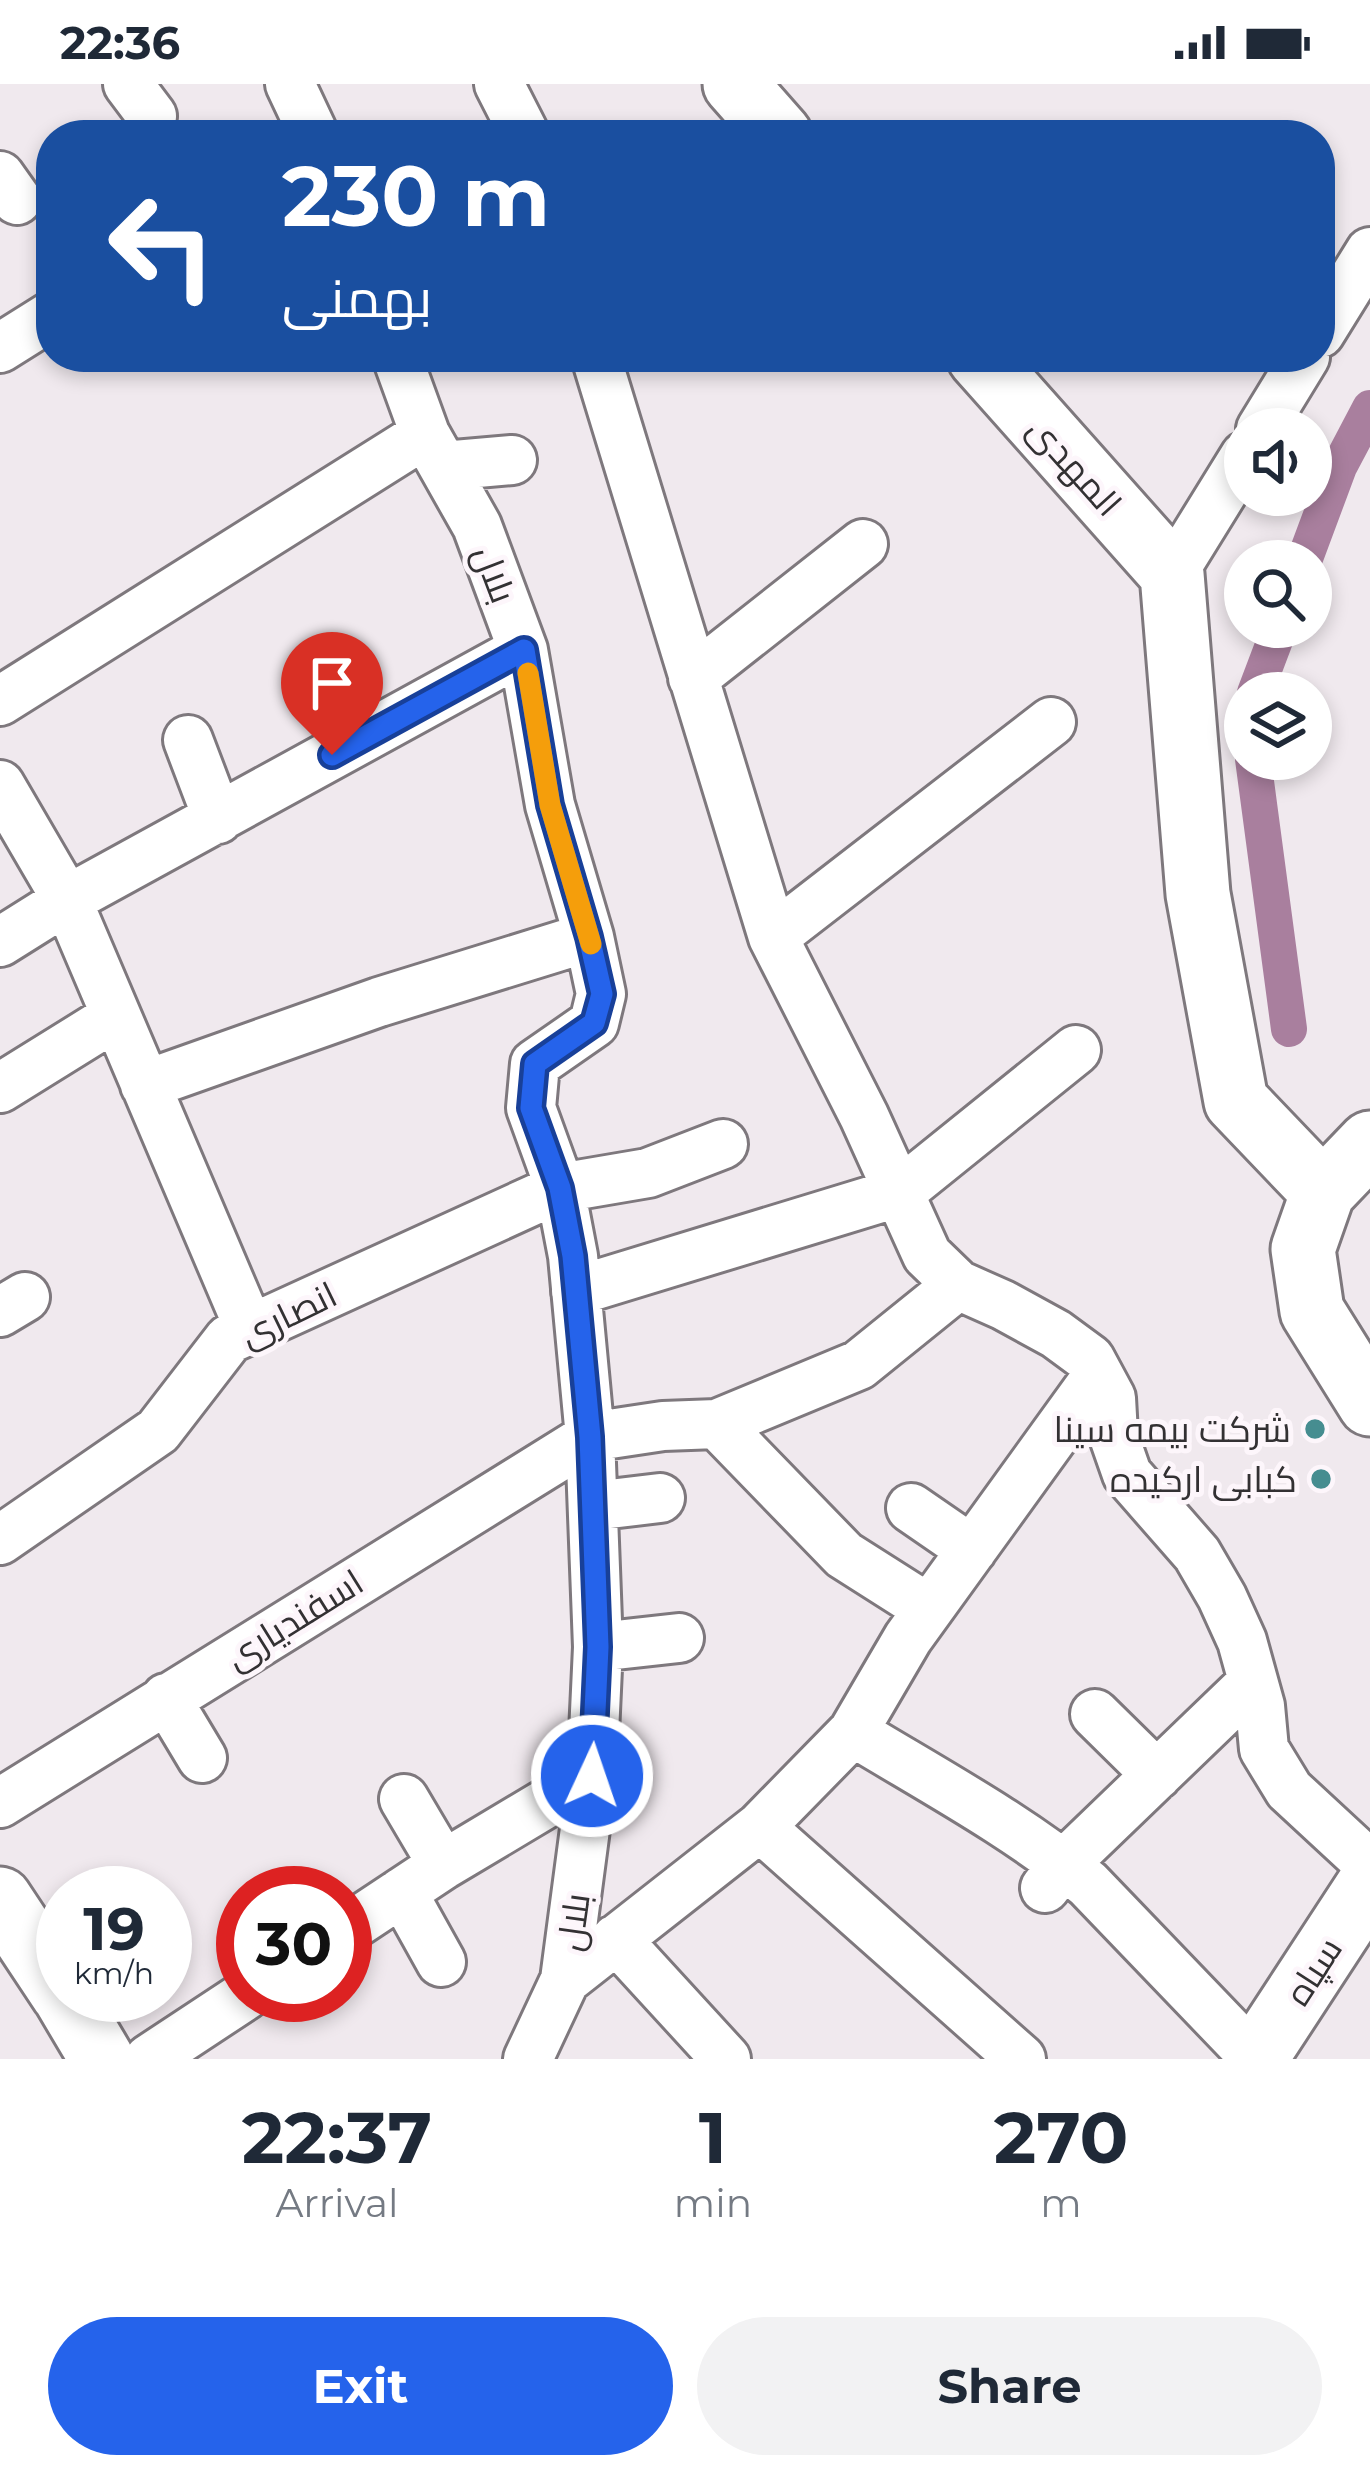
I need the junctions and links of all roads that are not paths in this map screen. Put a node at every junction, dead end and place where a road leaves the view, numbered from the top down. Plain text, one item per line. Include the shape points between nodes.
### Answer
1 (290, 84) edge
2 (499, 84) edge
3 (735, 84) edge
4 (307, 120) edge
5 (517, 120) edge
6 (767, 120) edge
7 (1370, 252) edge
8 (1335, 309) edge
9 (36, 325) edge
10 (0, 348) edge
11 (403, 372) edge
12 (601, 372) edge
13 (992, 372) edge
14 (1297, 372) edge
15 (1274, 408) edge
16 (434, 450) junction
17 (512, 460) dead end
18 (1224, 490) edge
19 (863, 544) dead end
20 (1172, 574) junction
21 (524, 650) junction
22 (693, 678) junction
23 (0, 700) edge
24 (1051, 722) dead end
25 (188, 740) dead end
26 (0, 785) edge
27 (218, 818) junction
28 (67, 901) junction
29 (589, 937) junction
30 (773, 937) junction
31 (0, 942) edge
32 (116, 1016) junction
33 (1076, 1050) dead end
34 (146, 1085) junction
35 (0, 1088) edge
36 (1370, 1143) edge
37 (723, 1144) dead end
38 (560, 1188) junction
39 (900, 1192) junction
40 (1323, 1192) junction
41 (958, 1286) junction
42 (576, 1291) junction
43 (250, 1330) junction
44 (1098, 1375) junction
45 (1370, 1404) edge
46 (717, 1424) junction
47 (590, 1437) junction
48 (660, 1498) dead end
49 (593, 1506) junction
50 (910, 1508) dead end
51 (0, 1540) edge
52 (972, 1550) junction
53 (929, 1609) junction
54 (679, 1638) dead end
55 (598, 1647) junction
56 (1253, 1682) junction
57 (166, 1699) junction
58 (1095, 1714) dead end
59 (853, 1732) junction
60 (202, 1758) dead end
61 (1157, 1775) junction
62 (592, 1776) junction
63 (404, 1798) dead end
64 (0, 1803) edge
65 (760, 1827) junction
66 (443, 1865) junction
67 (1370, 1865) edge
68 (1055, 1876) junction
69 (1370, 1883) edge
70 (402, 1892) junction
71 (0, 1899) edge
72 (372, 1912) edge
73 (616, 1939) junction
74 (36, 1954) edge
75 (1370, 1961) edge
76 (441, 1963) dead end
77 (565, 1980) junction
78 (216, 2015) edge
79 (79, 2022) edge
80 (102, 2059) edge
81 (149, 2059) edge
82 (527, 2059) edge
83 (726, 2059) edge
84 (1022, 2059) edge
85 (1255, 2059) edge
86 (1304, 2059) edge

1 - 4 street
2 - 5 street
3 - 6 main road
7 - 8 street
9 - 10 street
11 - 16 street, بلال
12 - 22 street
13 - 20 main road, المهدی
14 - 15 street
16 - 17 street
16 - 21 street, بلال via 477,526
16 - 23 street
18 - 20 street
19 - 22 street
20 - 40 main road via 1198,894 1236,1101
21 - 27 street
21 - 29 street, بلال via 550,805
22 - 30 street
24 - 30 street
25 - 27 street
26 - 28 street
27 - 28 street
28 - 31 street
28 - 32 street
29 - 34 street
29 - 38 street, بلال via 602,994 594,1023 535,1064 531,1108
30 - 39 street
32 - 34 street
32 - 35 street
33 - 39 street
34 - 43 street
36 - 40 main road
37 - 38 street, انصاری via 647,1173
38 - 42 street, بلال
38 - 43 street, انصاری
39 - 41 street via 927,1255
39 - 42 street
40 - 45 main road via 1303,1250 1312,1311
41 - 44 street via 1056,1334
41 - 46 street via 859,1365
42 - 47 street, بلال
43 - 51 street, انصاری via 229,1340 158,1431
44 - 52 street, بلال
44 - 56 street via 1111,1398 1126,1474 1197,1554 1242,1641
46 - 47 street
46 - 53 street via 844,1555
47 - 49 street, بلال
47 - 57 street, اسفندیاری
48 - 49 street
49 - 55 street, بلال
50 - 52 street
52 - 53 street, بلال
53 - 59 street, بلال
54 - 55 street
55 - 62 street, بلال
56 - 61 street
56 - 67 street via 1264,1749 1288,1790
57 - 60 street
57 - 64 street, اسفندیاری
58 - 61 street
59 - 65 street, بلال
59 - 68 street via 1013,1829
61 - 68 street
62 - 66 street
62 - 77 street, بلال
63 - 66 street
65 - 73 street, بلال
65 - 84 street
66 - 70 street
68 - 85 street via 1088,1884
69 - 85 main road, سپاه
70 - 72 street
70 - 76 street
71 - 74 main road
73 - 77 street, بلال
73 - 83 street
75 - 86 main road, سپاه
77 - 82 street, بلال
78 - 81 street
79 - 80 main road

